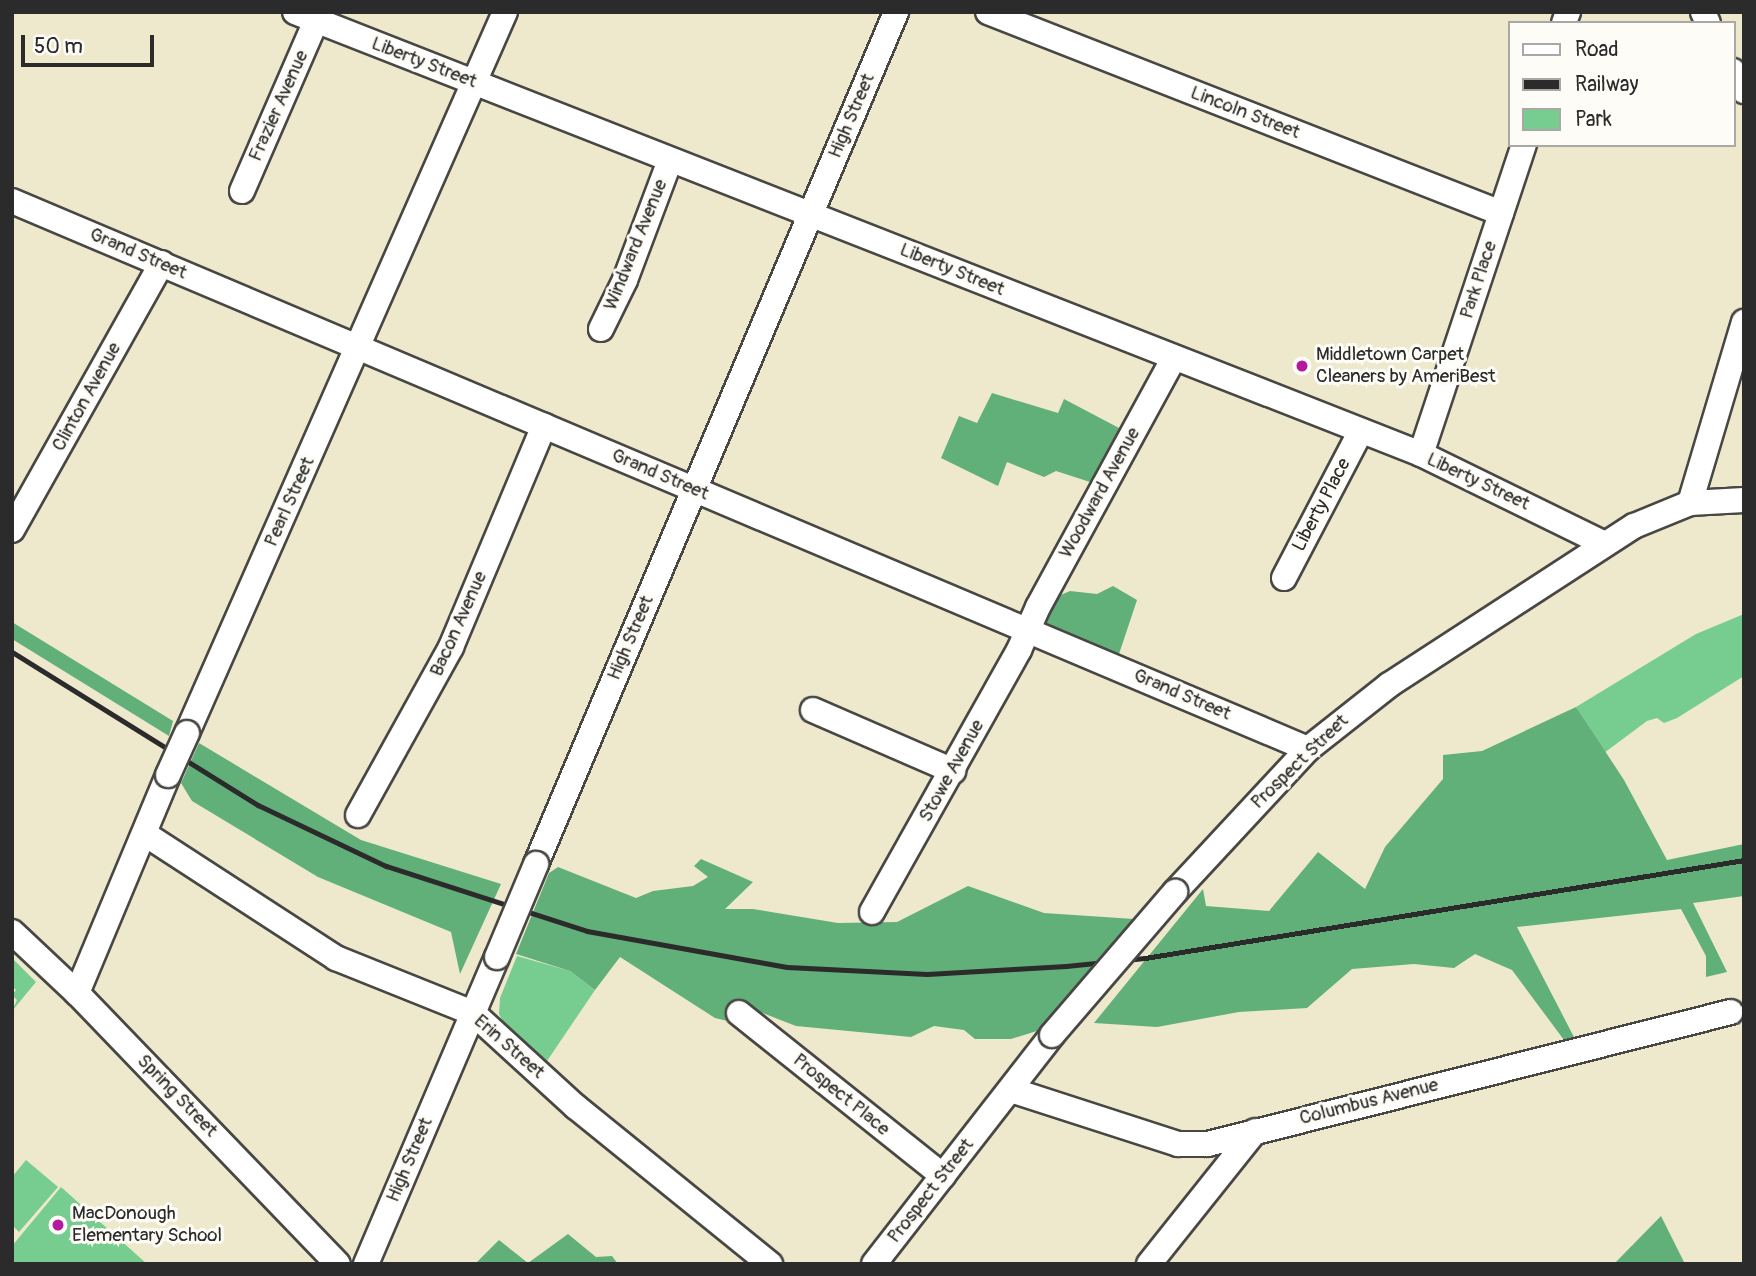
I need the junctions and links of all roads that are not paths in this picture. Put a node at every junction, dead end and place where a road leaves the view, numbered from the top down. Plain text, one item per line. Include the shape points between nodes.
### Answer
1 (505, 12) edge
2 (896, 12) edge
3 (988, 12) edge
4 (305, 16) edge
5 (1735, 75) edge
6 (475, 82) junction
7 (1744, 91) edge
8 (1523, 147) edge
9 (670, 160) junction
10 (242, 191) dead end
11 (12, 201) edge
12 (1501, 213) junction
13 (809, 214) junction
14 (162, 264) junction
15 (1744, 322) edge
16 (601, 329) dead end
17 (359, 347) junction
18 (1174, 358) junction
19 (544, 426) junction
20 (1360, 431) junction
21 (1421, 454) junction
22 (694, 489) junction
23 (1744, 500) edge
24 (1690, 503) junction
25 (12, 530) edge
26 (1603, 543) junction
27 (1284, 579) dead end
28 (1028, 630) junction
29 (813, 710) dead end
30 (1308, 749) junction
31 (953, 771) junction
32 (358, 815) dead end
33 (145, 834) junction
34 (872, 912) dead end
35 (12, 932) edge
36 (77, 993) junction
37 (1731, 1012) dead end
38 (473, 1013) junction
39 (739, 1013) dead end
40 (1011, 1090) junction
41 (1255, 1131) junction
42 (943, 1176) junction
43 (338, 1264) edge
44 (366, 1264) edge
45 (770, 1264) edge
46 (874, 1264) edge
47 (1149, 1264) edge

1 - 6 street, Pearl Street
2 - 13 street, High Street
3 - 12 street, Lincoln Street
4 - 6 street, Liberty Street
4 - 10 street, Frazier Avenue
5 - 7 street
6 - 9 street, Liberty Street
6 - 17 street, Pearl Street
8 - 12 street, Park Place
9 - 13 street, Liberty Street
9 - 16 street, Windward Avenue via 625,280
11 - 14 street, Grand Street
12 - 21 street, Park Place
13 - 18 street, Liberty Street
13 - 22 street, High Street
14 - 17 street, Grand Street
14 - 25 street, Clinton Avenue
15 - 24 street
17 - 19 street, Grand Street
17 - 33 street, Pearl Street, bridge
18 - 20 street, Liberty Street
18 - 28 street, Woodward Avenue
19 - 22 street, Grand Street
19 - 32 street, Bacon Avenue via 451,647
20 - 21 street, Liberty Street
20 - 27 street, Liberty Place
21 - 26 street, Liberty Street
22 - 28 street, Grand Street
22 - 38 street, High Street, bridge
23 - 24 street
24 - 26 street, Prospect Street
26 - 30 street, Prospect Street via 1360,705
28 - 30 street, Grand Street
28 - 31 street, Stowe Avenue
29 - 31 street
30 - 40 street, Prospect Street, bridge via 1175,892 1052,1035
31 - 34 street, Stowe Avenue
33 - 36 street, Pearl Street
33 - 38 street, Erin Street via 336,958
35 - 36 street, Spring Street
36 - 43 street, Spring Street
37 - 41 street, Columbus Avenue
38 - 44 street, High Street
38 - 45 street, Erin Street via 576,1107
39 - 42 street, Prospect Place
40 - 41 street, Columbus Avenue via 1178,1144 1208,1144
40 - 42 street, Prospect Street
41 - 47 street
42 - 46 street, Prospect Street

